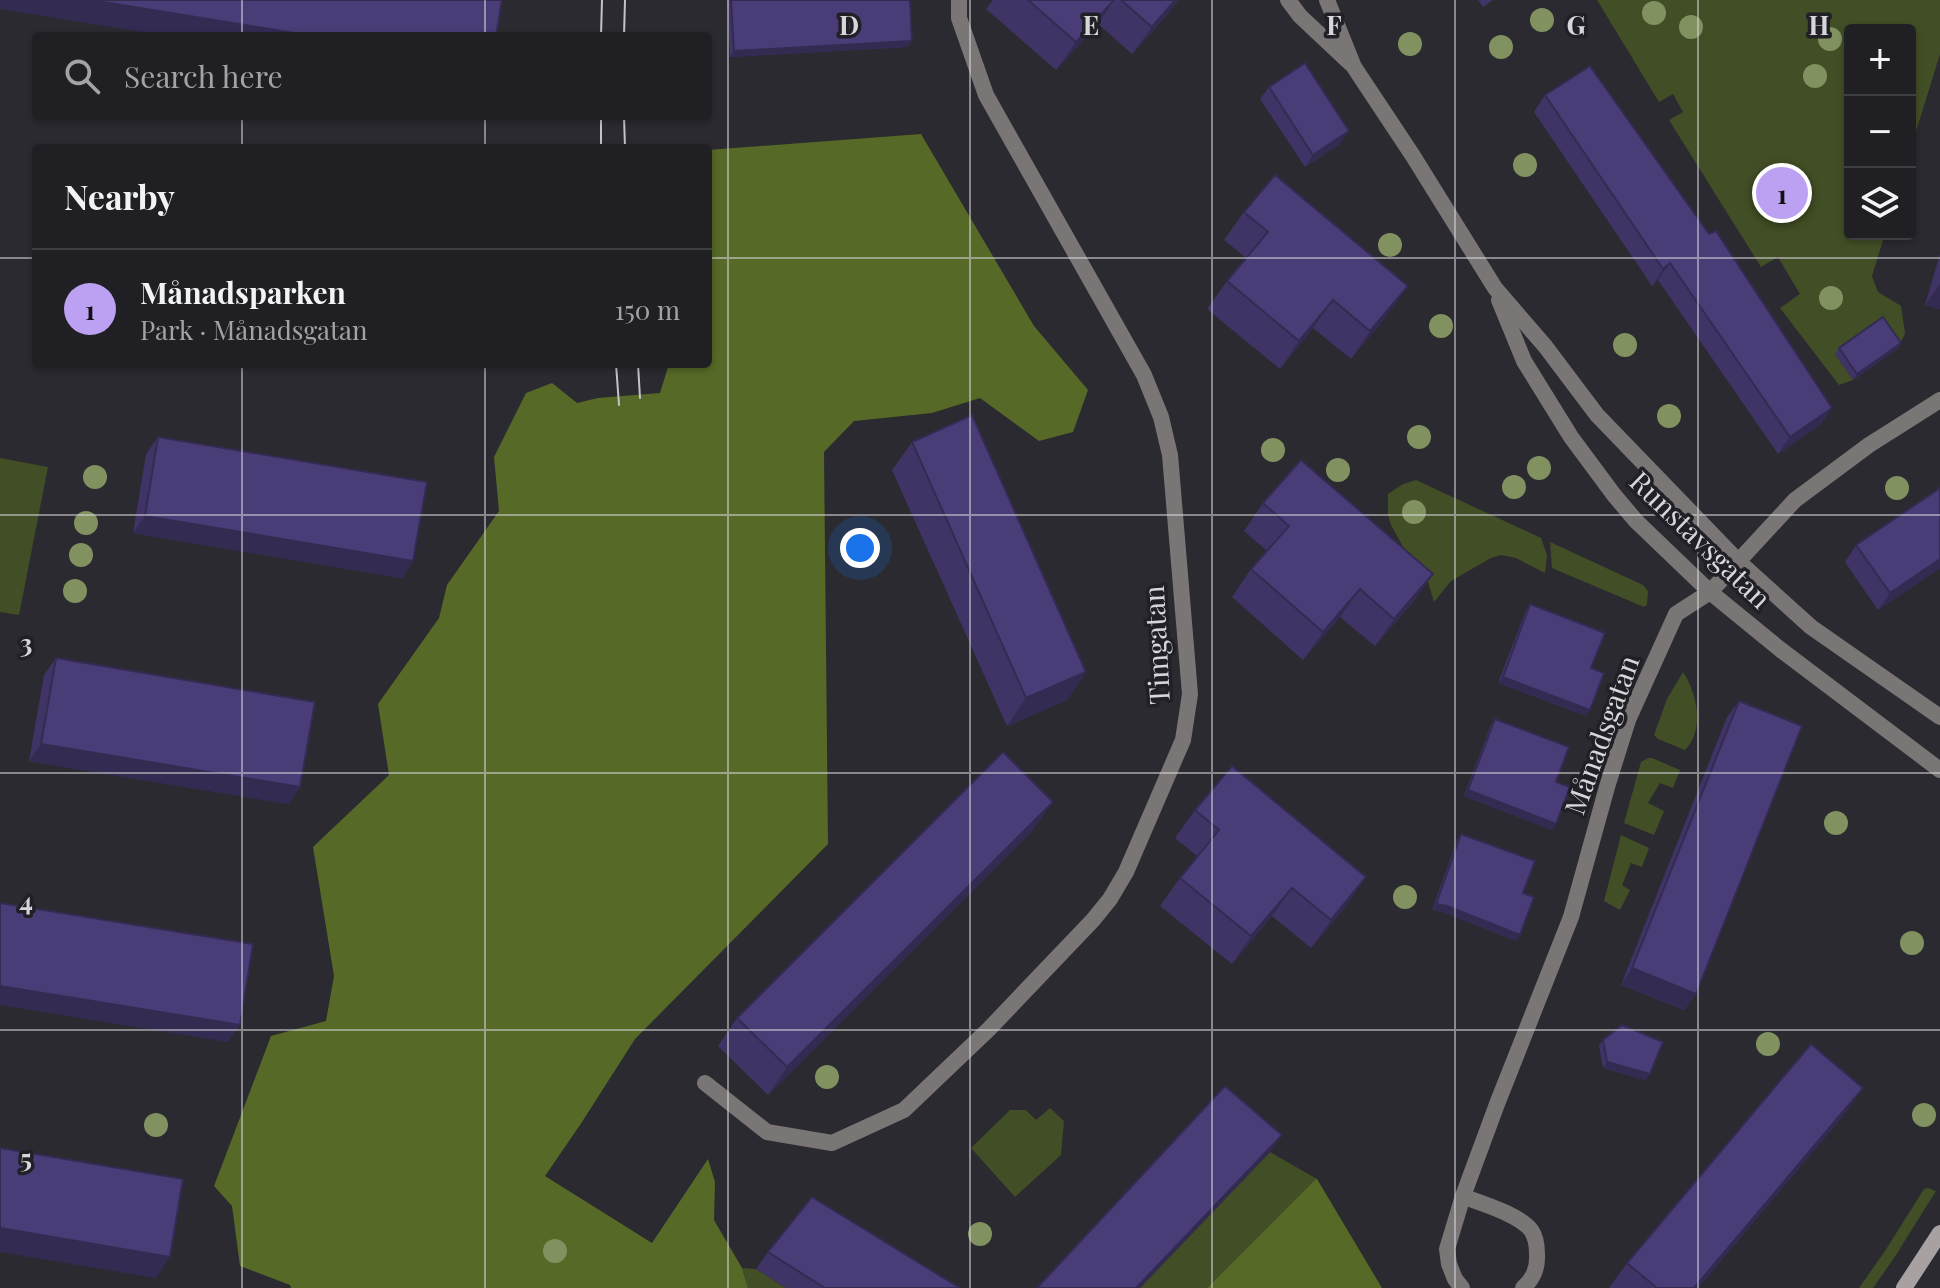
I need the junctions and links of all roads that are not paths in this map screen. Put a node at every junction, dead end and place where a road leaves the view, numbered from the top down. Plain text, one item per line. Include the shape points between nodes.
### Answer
1 (959, 0) edge
2 (1288, 0) edge
3 (1327, 0) edge
4 (1354, 67) junction
5 (1495, 288) junction
6 (1940, 400) edge
7 (1739, 562) junction
8 (1710, 592) junction
9 (1940, 717) edge
10 (1940, 770) edge
11 (705, 1083) dead end
12 (1463, 1196) junction
13 (1940, 1233) edge
14 (1462, 1288) edge
15 (1523, 1288) edge
16 (1904, 1288) edge

1 - 11 street, Timgatan via 959,18 986,95 1144,375 1161,417 1170,455 1190,694 1183,740 1110,899 989,1029 904,1110 832,1143 767,1132
2 - 4 street, Runstavsgatan
3 - 4 street, Runstavsgatan
4 - 5 street, Runstavsgatan
5 - 7 street, Runstavsgatan via 1597,415
5 - 8 street, Runstavsgatan via 1524,361 1571,437 1636,521
6 - 7 street, Månadsgatan via 1795,500
7 - 8 street, Månadsgatan
7 - 9 street, Runstavsgatan via 1811,627
8 - 10 street, Runstavsgatan
8 - 12 street, Månadsgatan via 1676,614 1628,720 1571,917
12 - 14 street, Månadsgatan via 1447,1249
12 - 15 street via 1517,1219 1531,1231 1536,1270
13 - 16 main road

